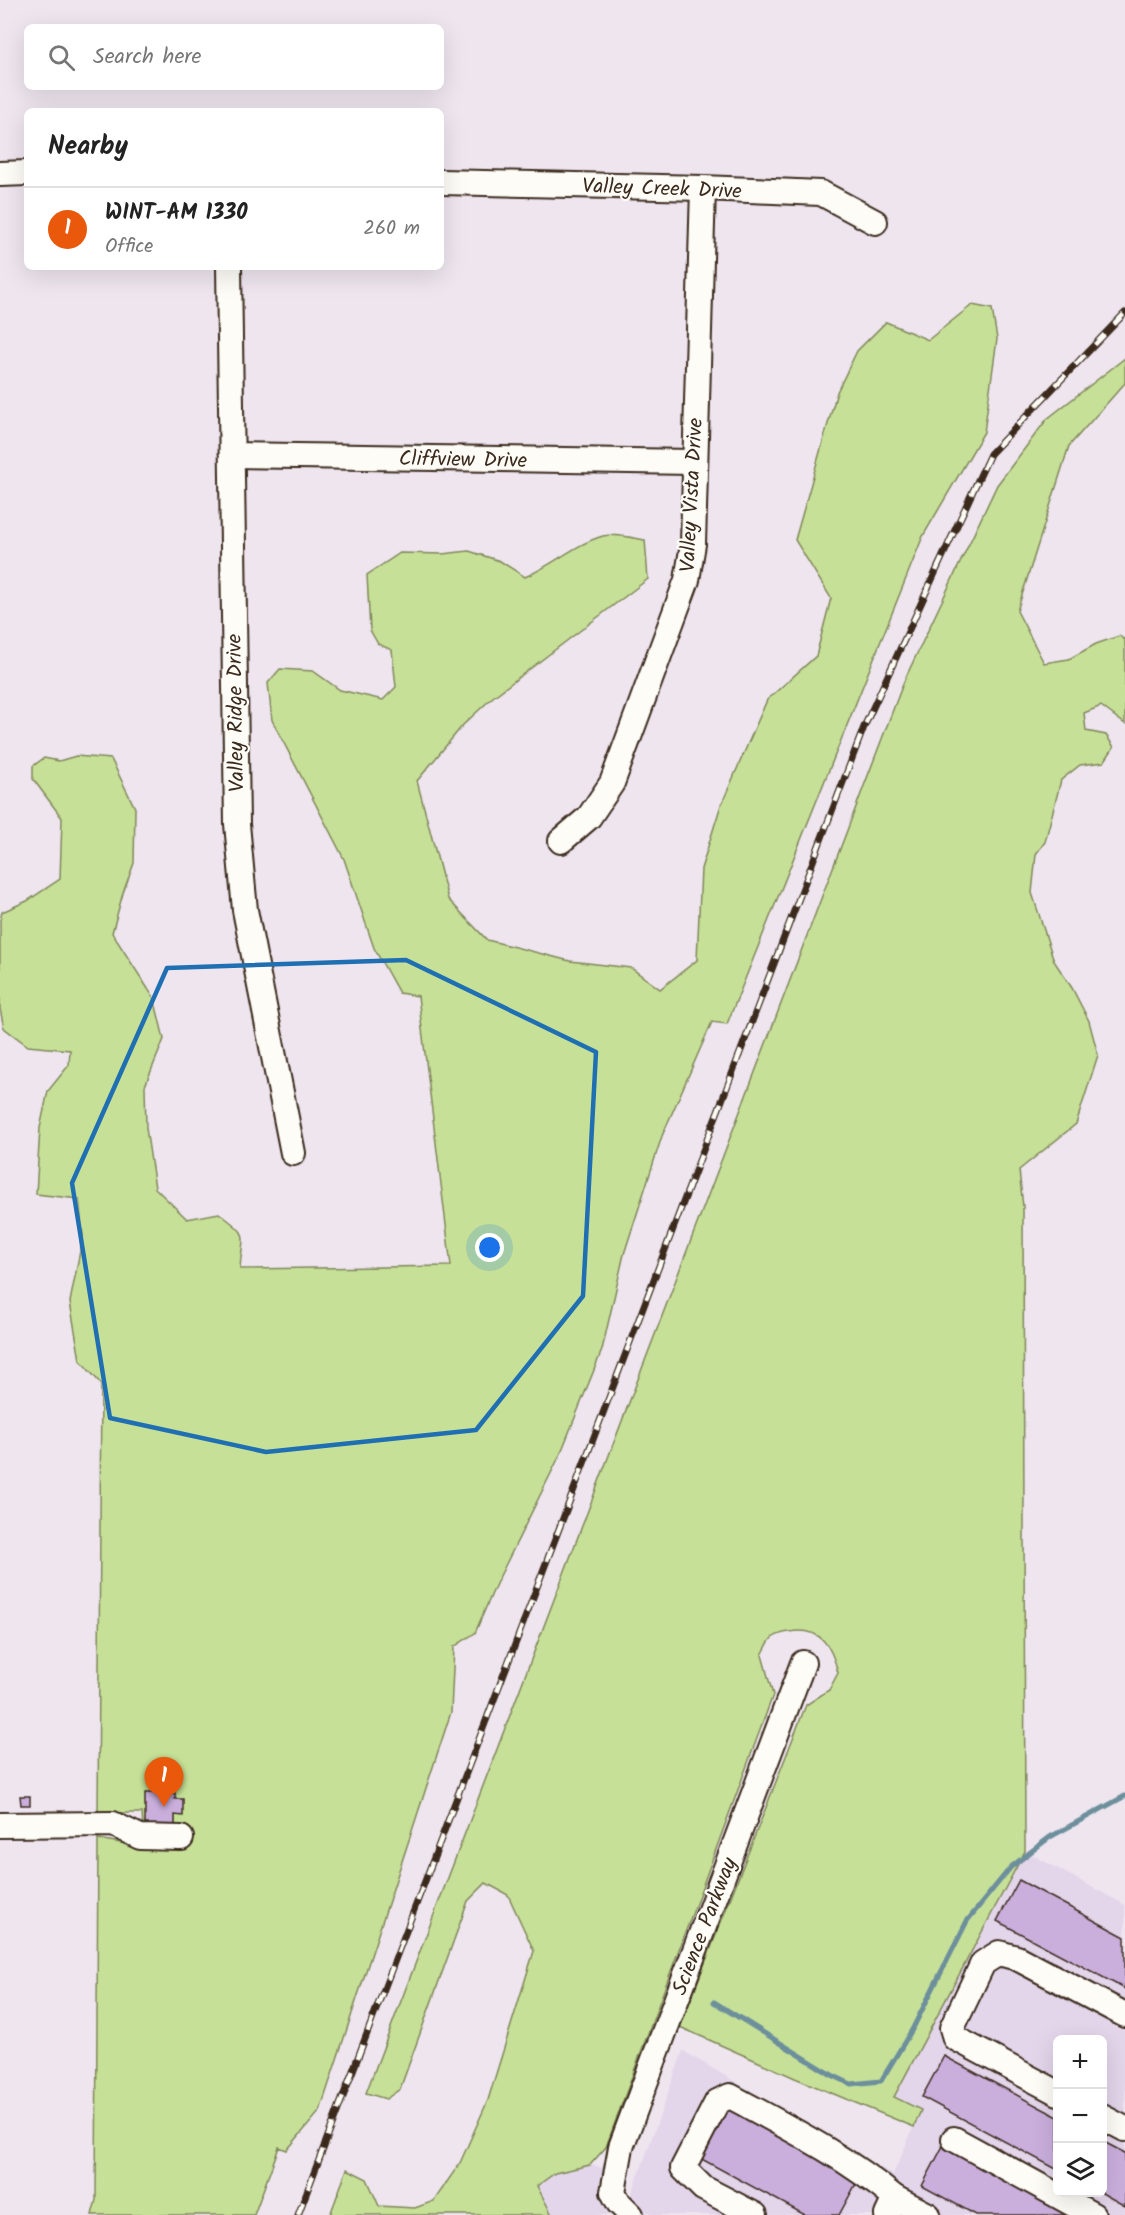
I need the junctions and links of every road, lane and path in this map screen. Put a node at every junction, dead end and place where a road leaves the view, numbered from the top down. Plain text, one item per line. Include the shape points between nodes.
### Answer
1 (24, 173) edge
2 (0, 174) edge
3 (444, 182) edge
4 (703, 188) junction
5 (875, 222) dead end
6 (229, 270) edge
7 (232, 455) junction
8 (694, 462) junction
9 (561, 841) dead end
10 (293, 1153) dead end
11 (803, 1663) dead end
12 (0, 1825) edge
13 (181, 1838) dead end
14 (1125, 2015) edge
15 (1053, 2090) edge
16 (1107, 2120) edge
17 (1125, 2129) edge
18 (954, 2139) dead end
19 (891, 2206) edge
20 (631, 2215) edge
21 (755, 2215) edge
22 (928, 2215) edge
23 (1093, 2215) edge

1 - 2 street
3 - 4 street, Valley Creek Drive
4 - 5 street, Valley Creek Drive via 821,193
4 - 8 street, Valley Vista Drive
6 - 7 street, Valley Ridge Drive
7 - 8 street, Cliffview Drive
7 - 10 street, Valley Ridge Drive via 237,824 245,910
8 - 9 street, Valley Vista Drive via 693,544 687,580 612,783 589,817
11 - 20 street, Science Parkway via 621,2147 614,2192
12 - 13 street via 113,1824 140,1837
14 - 15 street via 1017,1958 999,1953 983,1963 952,2028 956,2038
16 - 17 street
18 - 23 street
19 - 21 street via 867,2175 730,2096 717,2102 683,2168 703,2188
19 - 22 street

